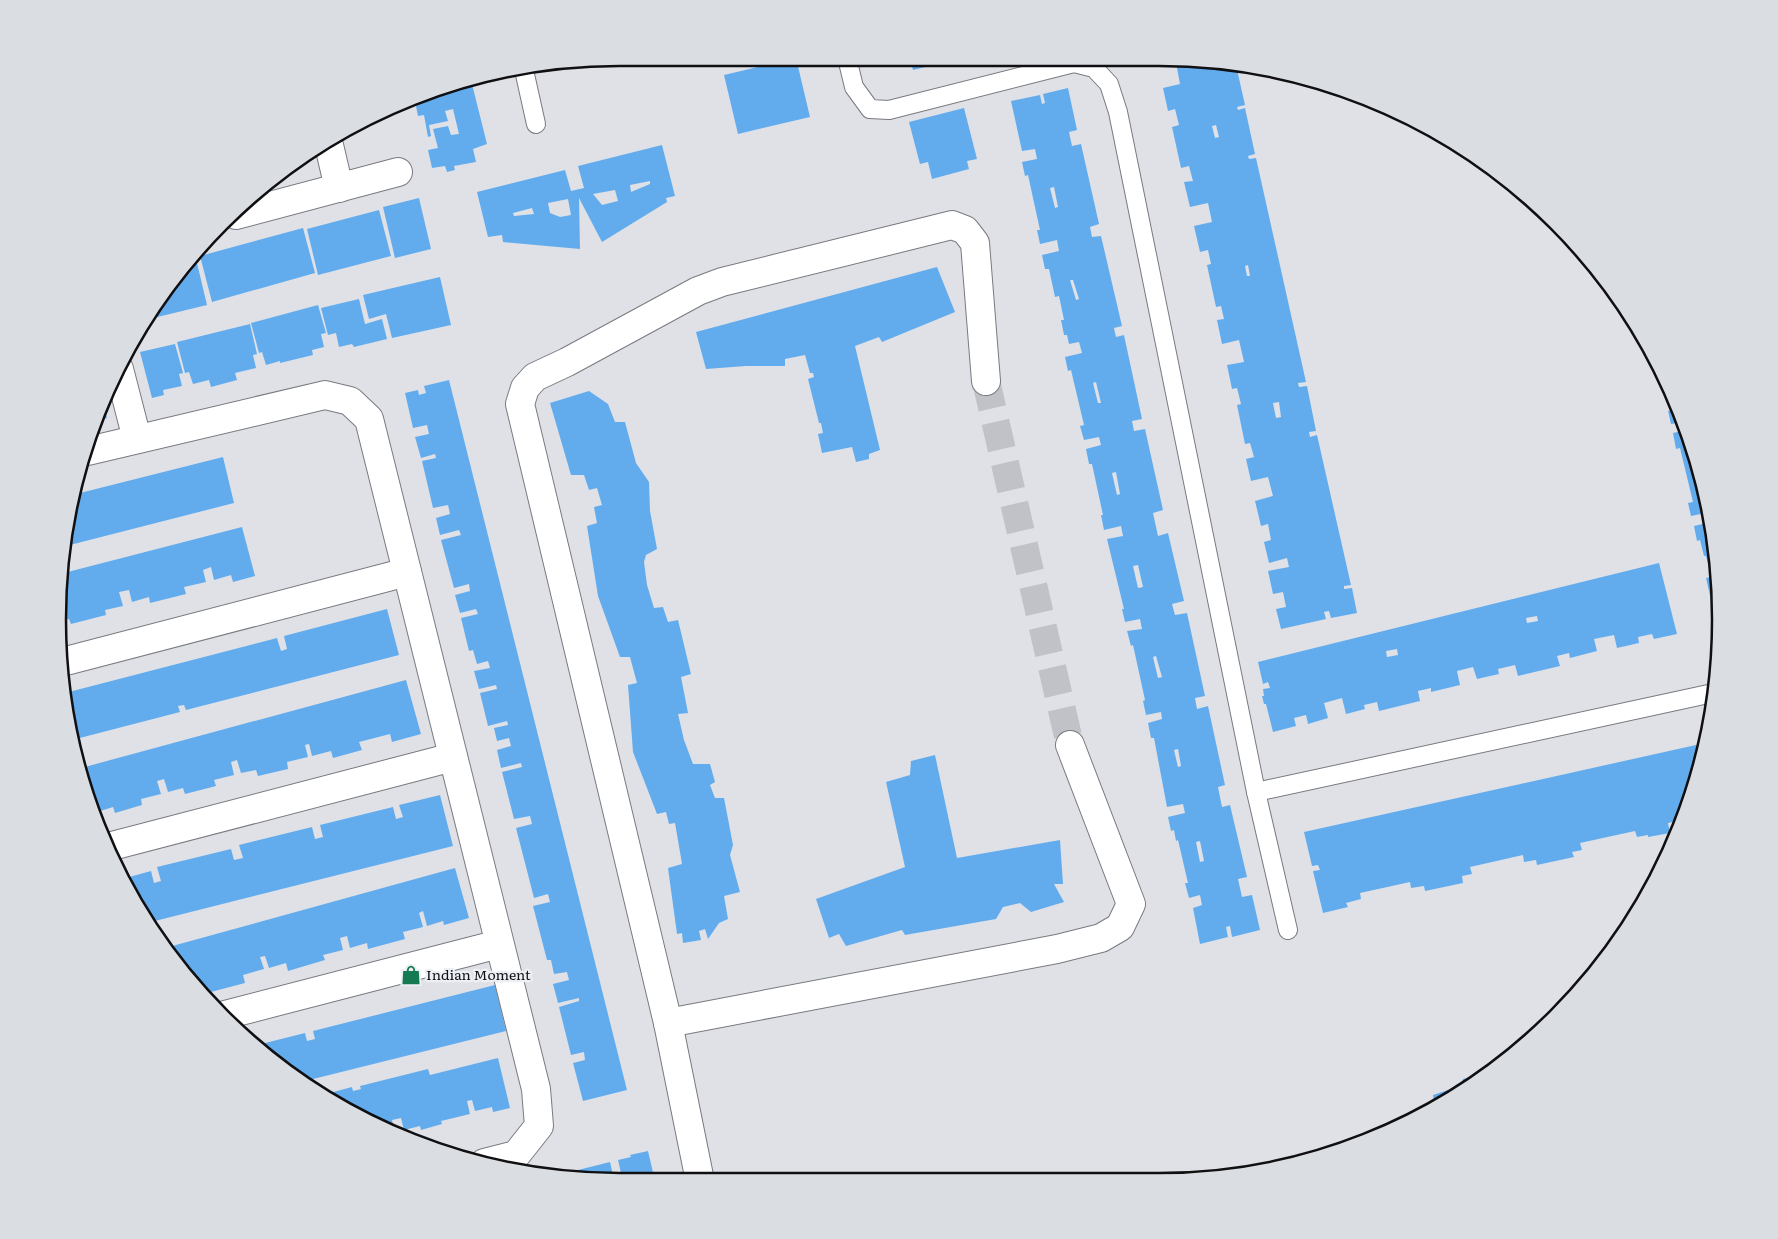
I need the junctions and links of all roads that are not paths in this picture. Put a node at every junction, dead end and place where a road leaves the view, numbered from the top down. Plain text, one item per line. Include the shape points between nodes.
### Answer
1 (849, 66) edge
2 (1062, 66) edge
3 (1086, 66) edge
4 (525, 75) edge
5 (536, 124) dead end
6 (330, 148) edge
7 (398, 172) dead end
8 (339, 188) junction
9 (245, 213) edge
10 (121, 379) edge
11 (986, 381) tunnel mouth
12 (137, 439) junction
13 (94, 450) edge
14 (407, 572) junction
15 (68, 661) edge
16 (1707, 694) edge
17 (1070, 745) tunnel mouth
18 (453, 757) junction
19 (1256, 792) junction
20 (114, 844) edge
21 (1288, 930) dead end
22 (499, 944) junction
23 (231, 1013) edge
24 (668, 1023) junction
25 (499, 1159) edge
26 (698, 1173) edge

1 - 2 lane via 854,87 870,109 889,110
3 - 19 lane via 1094,68 1109,84 1118,112
4 - 5 lane
6 - 8 street
7 - 8 street
8 - 9 street
10 - 12 street
11 - 24 street via 975,243 965,230 952,225 698,291 535,377 525,388 520,404
12 - 13 street
12 - 14 street via 325,395 350,400 369,419
14 - 15 street
14 - 18 street
16 - 19 lane
17 - 24 street via 1131,904 1120,927 1101,938 1057,950
18 - 20 street
18 - 22 street
19 - 21 lane
22 - 23 street
22 - 25 street via 536,1089 539,1126 516,1155
24 - 26 street

